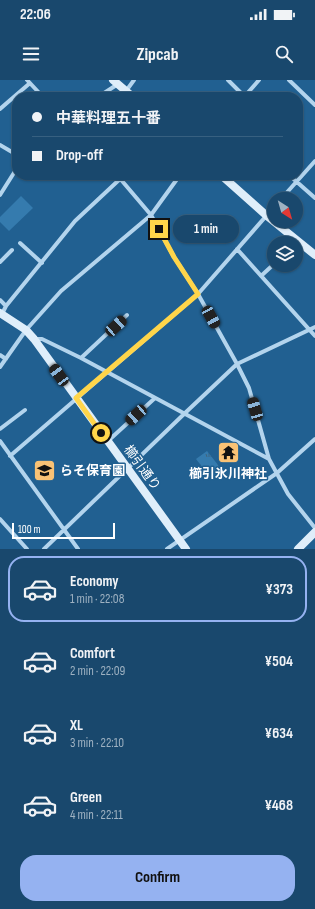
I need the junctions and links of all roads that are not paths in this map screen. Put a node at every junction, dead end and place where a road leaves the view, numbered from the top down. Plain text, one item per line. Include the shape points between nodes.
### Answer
1 (134, 80) edge
2 (228, 80) edge
3 (259, 80) edge
4 (290, 80) edge
5 (28, 82) edge
6 (116, 82) edge
7 (126, 91) joint
8 (18, 92) edge
9 (38, 92) edge
10 (104, 92) edge
11 (239, 92) edge
12 (248, 92) edge
13 (302, 92) edge
14 (303, 92) edge
15 (12, 97) edge
16 (315, 104) edge
17 (0, 109) edge
18 (0, 145) edge
19 (12, 152) edge
20 (315, 161) edge
21 (303, 175) edge
22 (12, 176) edge
23 (115, 180) edge
24 (121, 180) edge
25 (176, 180) edge
26 (227, 180) edge
27 (295, 180) edge
28 (297, 182) junction
29 (288, 192) edge
30 (0, 195) edge
31 (315, 198) edge
32 (151, 215) junction
33 (267, 216) joint
34 (280, 228) edge
35 (289, 236) edge
36 (20, 243) dead end
37 (303, 247) edge
38 (237, 249) junction
39 (12, 250) dead end
40 (315, 256) edge
41 (0, 262) edge
42 (42, 263) junction
43 (267, 270) edge
44 (261, 276) junction
45 (198, 294) junction
46 (0, 300) edge
47 (3, 311) edge
48 (127, 316) dead end
49 (315, 327) edge
50 (26, 330) junction
51 (309, 330) junction
52 (315, 336) edge
53 (34, 339) junction
54 (0, 356) edge
55 (81, 358) junction
56 (6, 359) junction
57 (237, 364) junction
58 (0, 367) edge
59 (107, 373) junction
60 (76, 398) junction
61 (155, 398) junction
62 (25, 410) dead end
63 (184, 414) junction
64 (0, 429) edge
65 (315, 440) edge
66 (0, 441) edge
67 (107, 441) junction
68 (10, 456) junction
69 (269, 460) junction
70 (127, 468) junction
71 (276, 473) junction
72 (0, 519) edge
73 (315, 528) edge
74 (65, 530) junction
75 (315, 532) edge
76 (180, 540) junction
77 (27, 549) edge
78 (44, 549) edge
79 (78, 549) edge
80 (167, 549) edge
81 (186, 549) edge
82 (298, 549) edge

1 - 7 street
2 - 11 street
3 - 12 street
4 - 13 street
5 - 8 street
5 - 9 street
6 - 7 street
6 - 10 street
14 - 16 street
15 - 17 street
18 - 19 street
20 - 21 street
22 - 30 street
23 - 42 street via 75,221
24 - 32 street
25 - 32 street
26 - 33 street
27 - 28 street
28 - 29 street
28 - 31 street
32 - 45 street
32 - 50 street via 61,292
33 - 38 street
34 - 35 street
36 - 42 street
37 - 40 street
38 - 44 street
38 - 45 street
39 - 41 street
42 - 47 street
43 - 44 street
44 - 51 street
45 - 57 street
45 - 59 street
46 - 47 street
47 - 50 street, 櫛引通り
48 - 55 street
49 - 51 street
50 - 53 street, 櫛引通り
50 - 56 street
51 - 52 street
51 - 57 street
53 - 55 street via 42,339
53 - 60 street, 櫛引通り
54 - 56 street
55 - 59 street
56 - 58 street
57 - 63 street
57 - 69 street via 249,388
59 - 60 street
59 - 61 street
60 - 67 street, 櫛引通り
60 - 68 street
61 - 63 street
61 - 67 street
62 - 64 street
63 - 69 street
63 - 70 street
65 - 71 street
66 - 68 street
67 - 70 street, 櫛引通り
68 - 74 street
69 - 71 street
70 - 74 street
70 - 76 street, 櫛引通り
71 - 73 street via 288,494
71 - 76 street
72 - 77 street
74 - 78 street
74 - 79 street
75 - 82 street
76 - 80 street
76 - 81 street, 櫛引通り

